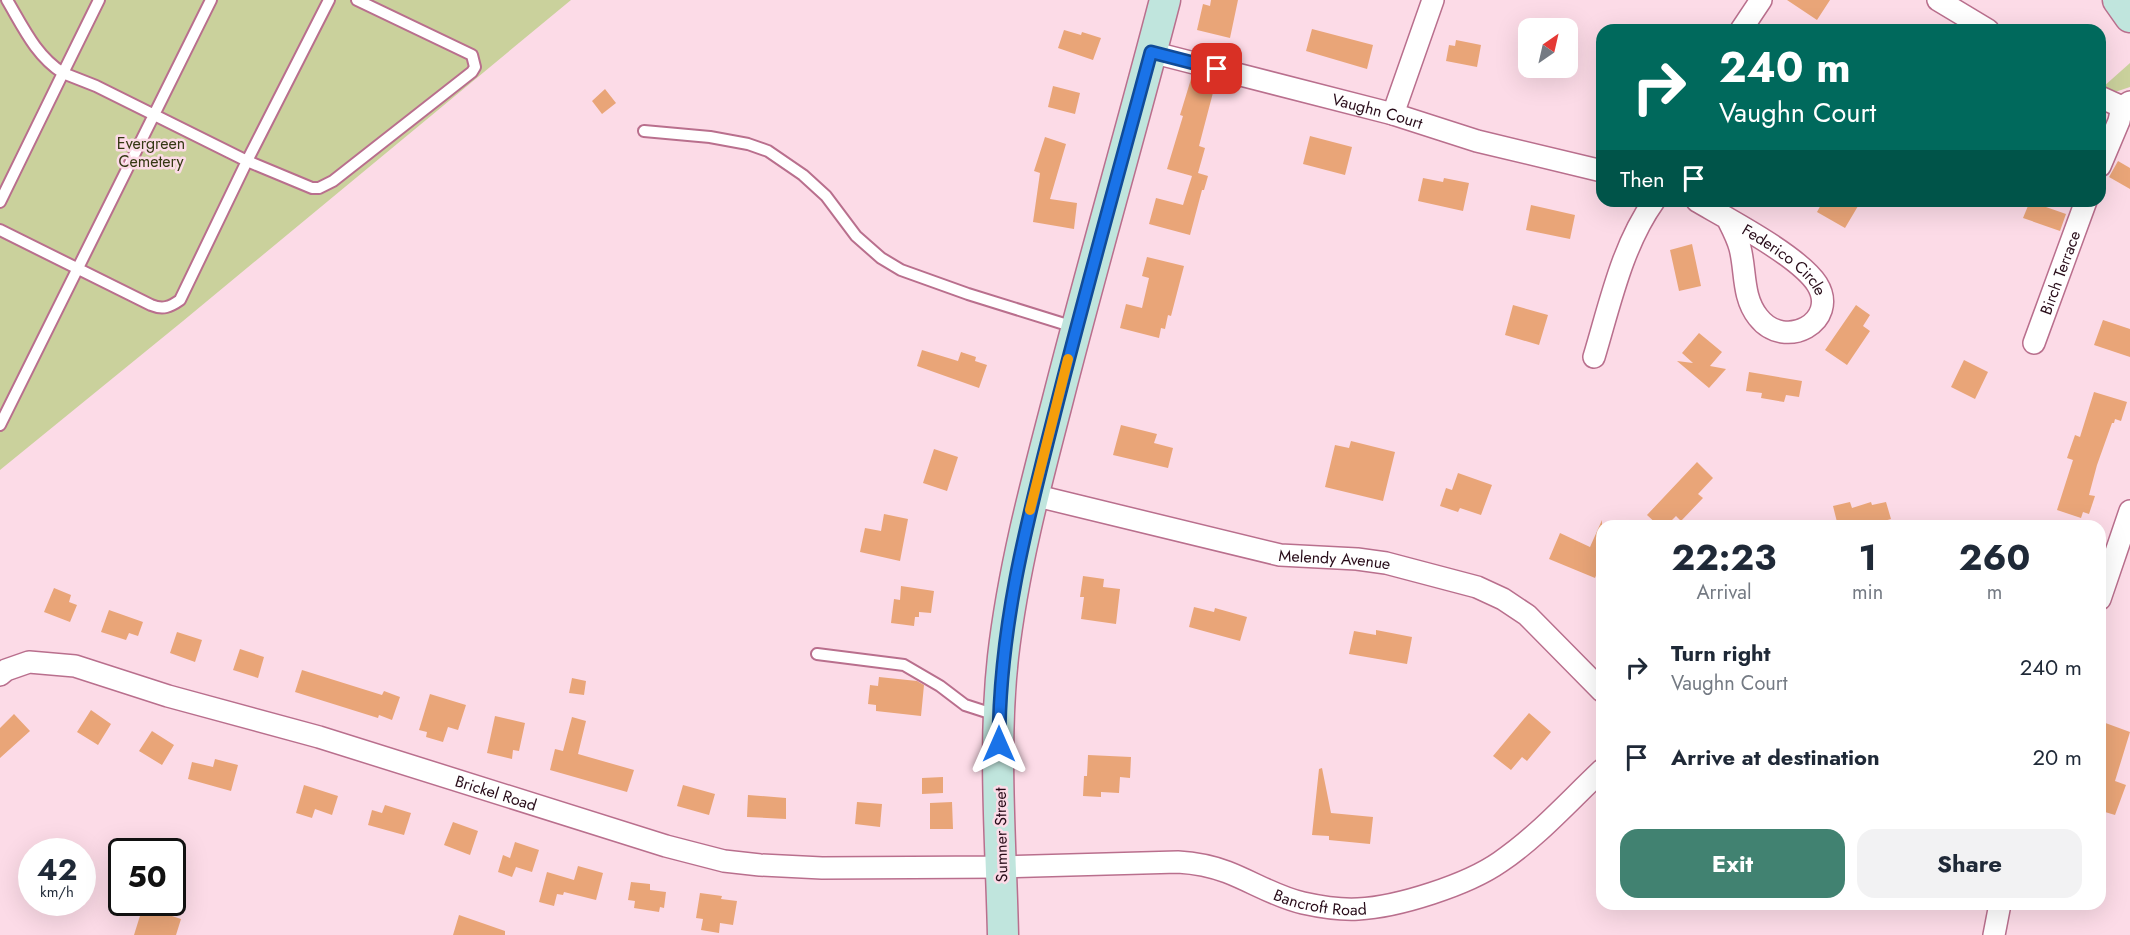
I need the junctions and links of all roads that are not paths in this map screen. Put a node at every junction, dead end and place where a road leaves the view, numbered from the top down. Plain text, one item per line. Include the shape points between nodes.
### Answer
1 (7, 0) edge
2 (99, 0) edge
3 (211, 0) edge
4 (328, 0) edge
5 (357, 0) edge
6 (1165, 0) edge
7 (1433, 0) edge
8 (1761, 0) edge
9 (1938, 0) edge
10 (2118, 0) edge
11 (2130, 17) edge
12 (1745, 24) edge
13 (1978, 24) edge
14 (1151, 52) junction
15 (63, 73) junction
16 (2106, 100) edge
17 (2126, 105) edge
18 (1393, 114) junction
19 (152, 115) junction
20 (644, 131) dead end
21 (2106, 152) edge
22 (247, 161) junction
23 (1596, 170) edge
24 (0, 202) edge
25 (1651, 207) edge
26 (1708, 207) edge
27 (2084, 207) edge
28 (1727, 218) junction
29 (0, 230) edge
30 (79, 267) junction
31 (1076, 327) junction
32 (2034, 343) dead end
33 (1594, 357) dead end
34 (0, 425) edge
35 (1033, 495) junction
36 (2130, 511) edge
37 (2106, 581) edge
38 (817, 654) dead end
39 (0, 675) edge
40 (1596, 685) edge
41 (999, 715) junction
42 (1596, 776) edge
43 (1002, 867) junction
44 (2000, 910) edge
45 (1002, 935) edge
46 (1994, 935) edge

1 - 15 lane via 38,51
2 - 15 lane
3 - 19 lane
4 - 22 lane
5 - 22 lane via 472,55 475,67 319,188 305,186
6 - 14 main road, Sumner Street
7 - 18 street
8 - 12 street
9 - 13 street
10 - 11 main road
14 - 18 street, Vaughn Court
14 - 31 main road, Sumner Street
15 - 19 lane
15 - 24 lane
16 - 17 street
17 - 21 street
18 - 23 street, Vaughn Court via 1477,141
19 - 22 lane
19 - 30 lane
20 - 31 lane via 710,137 768,151 803,175 856,236 881,258 902,270 968,294
22 - 30 lane via 180,300 171,306 160,308
25 - 33 street via 1619,274
26 - 28 street, Federico Circle
27 - 32 street, Birch Terrace
28 - 28 street, Federico Circle via 1740,248 1749,303 1759,319 1767,327 1787,333 1807,328 1820,312 1817,284 1801,267
29 - 30 lane
30 - 34 lane
31 - 35 main road, Sumner Street
35 - 40 street, Melendy Avenue via 1263,552 1386,563 1477,587 1527,615
35 - 41 main road, Sumner Street via 1009,612
36 - 37 street
38 - 41 lane via 904,666 965,705
39 - 43 street, Brickel Road via 29,662 75,666 724,861 822,868
41 - 43 main road, Sumner Street
42 - 43 street, Bancroft Road via 1526,841 1480,875 1424,895 1360,909 1300,903 1229,873 1191,863
43 - 45 main road, Sumner Street
44 - 46 street

